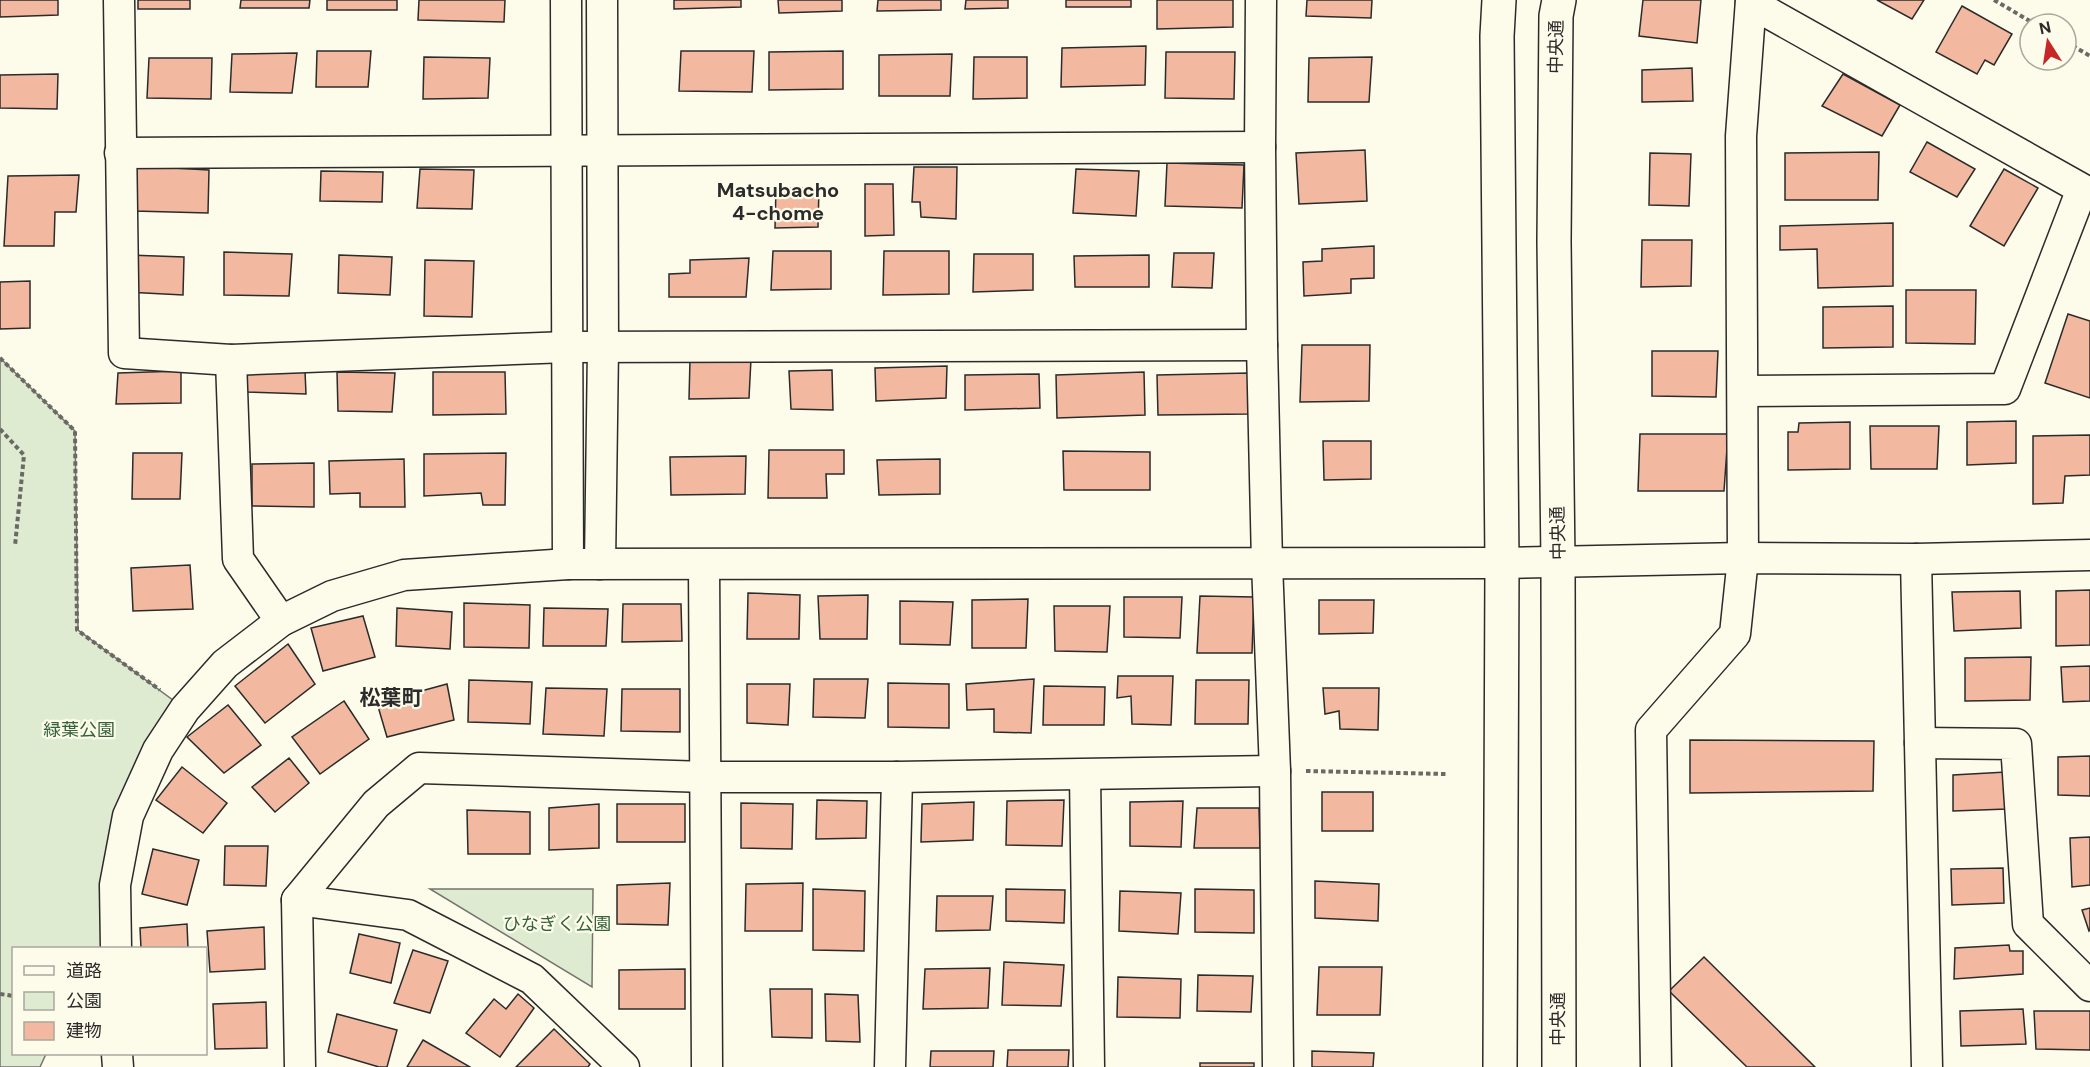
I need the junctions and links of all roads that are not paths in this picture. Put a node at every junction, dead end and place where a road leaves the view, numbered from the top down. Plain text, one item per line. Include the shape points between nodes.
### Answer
1 (119, 0) edge
2 (566, 0) edge
3 (603, 0) edge
4 (1261, 0) edge
5 (1499, 0) edge
6 (1558, 0) edge
7 (1751, 2) edge
8 (1260, 147) junction
9 (566, 151) junction
10 (602, 151) junction
11 (120, 153) junction
12 (1262, 345) junction
13 (567, 347) junction
14 (603, 348) junction
15 (231, 360) junction
16 (1743, 391) junction
17 (2090, 555) edge
18 (1743, 558) junction
19 (1916, 559) junction
20 (1558, 562) junction
21 (1267, 563) junction
22 (1502, 563) junction
23 (568, 564) junction
24 (600, 564) junction
25 (704, 565) junction
26 (281, 621) junction
27 (1920, 744) junction
28 (1275, 771) junction
29 (1085, 775) junction
30 (706, 777) junction
31 (897, 777) junction
32 (297, 900) junction
33 (116, 947) edge
34 (2090, 986) edge
35 (300, 1067) edge
36 (624, 1067) edge
37 (707, 1067) edge
38 (890, 1067) edge
39 (1089, 1067) edge
40 (1278, 1067) edge
41 (1500, 1067) edge
42 (1558, 1067) edge
43 (1656, 1067) edge
44 (1927, 1067) edge

1 - 11 street
2 - 9 street
3 - 10 street
4 - 8 street
5 - 22 street
6 - 20 street, 中央通 via 1554,229
7 - 16 street via 1740,136
7 - 16 street via 2082,189 2005,389
8 - 10 street
8 - 12 street
9 - 10 street
9 - 11 street
9 - 13 street
10 - 14 street
11 - 15 street via 124,353
12 - 14 street
12 - 21 street
13 - 14 street
13 - 15 street
13 - 23 street
14 - 24 street
15 - 26 street via 238,559
16 - 18 street
17 - 19 street
18 - 19 street
18 - 20 street
18 - 43 street via 1735,634 1651,730
19 - 27 street
20 - 22 street
20 - 42 street, 中央通
21 - 22 street
21 - 25 street
21 - 28 street
22 - 41 street
23 - 24 street
23 - 26 street via 404,575 332,596
24 - 25 street
25 - 30 street
26 - 33 street via 225,664 185,709 158,750 128,816 115,885
27 - 34 street via 2016,744 2028,924
27 - 44 street
28 - 29 street
28 - 40 street
29 - 31 street
29 - 39 street
30 - 31 street
30 - 32 street via 419,768 375,804
30 - 37 street
31 - 38 street
32 - 35 street
32 - 36 street via 408,915 532,979

